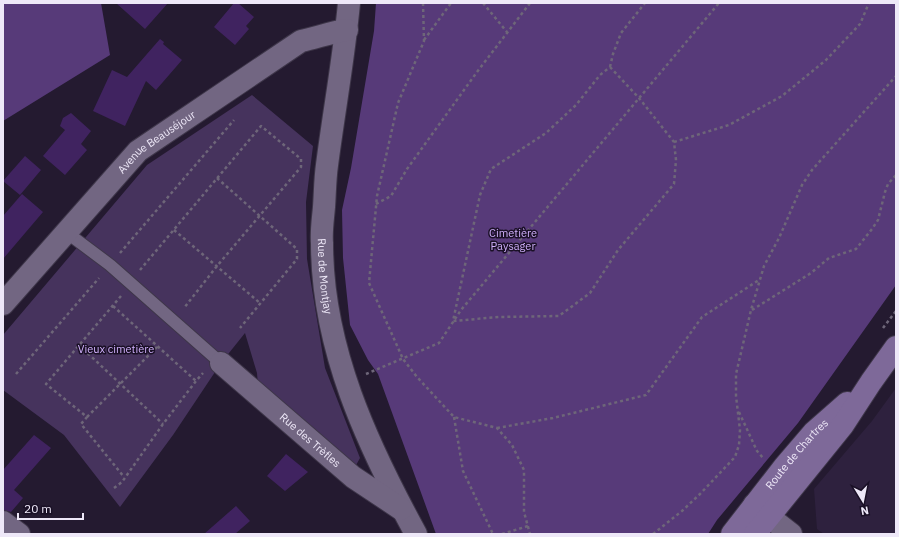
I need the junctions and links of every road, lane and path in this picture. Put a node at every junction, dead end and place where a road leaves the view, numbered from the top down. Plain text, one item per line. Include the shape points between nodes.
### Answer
1 (349, 3) edge
2 (423, 3) edge
3 (451, 3) edge
4 (483, 3) edge
5 (530, 3) edge
6 (646, 3) edge
7 (719, 3) edge
8 (869, 3) edge
9 (347, 30) junction
10 (507, 32) junction
11 (424, 41) junction
12 (610, 67) junction
13 (896, 76) edge
14 (639, 98) junction
15 (234, 120) dead end
16 (674, 142) junction
17 (896, 175) edge
18 (217, 178) junction
19 (376, 204) junction
20 (260, 216) junction
21 (174, 230) junction
22 (66, 232) junction
23 (110, 265) junction
24 (217, 266) junction
25 (760, 280) junction
26 (130, 284) junction
27 (260, 303) junction
28 (3, 304) edge
29 (113, 306) junction
30 (751, 310) junction
31 (173, 321) junction
32 (453, 321) junction
33 (240, 328) dead end
34 (79, 345) junction
35 (158, 346) junction
36 (896, 347) edge
37 (402, 359) junction
38 (219, 361) junction
39 (16, 374) dead end
40 (196, 381) junction
41 (347, 383) junction
42 (120, 384) junction
43 (738, 410) junction
44 (87, 417) junction
45 (454, 417) junction
46 (163, 424) junction
47 (497, 428) junction
48 (757, 451) dead end
49 (124, 477) junction
50 (114, 488) dead end
51 (404, 511) junction
52 (762, 511) junction
53 (3, 522) edge
54 (528, 526) junction
55 (19, 534) edge
56 (416, 534) edge
57 (493, 534) edge
58 (502, 534) edge
59 (530, 534) edge
60 (653, 534) edge
61 (732, 534) edge
62 (755, 534) edge
63 (791, 534) edge

1 - 9 street, Rue de Montjay
2 - 11 path
3 - 11 path
4 - 10 path
5 - 10 path
6 - 12 path via 621,33
7 - 14 path
8 - 16 path via 860,24 831,55 782,96 729,125
9 - 22 street, Avenue Beauséjour via 301,41 138,151
9 - 41 street, Rue de Montjay via 326,166 322,242 328,312 336,351
10 - 19 path via 391,196
11 - 19 path via 398,104
12 - 14 path
12 - 32 path via 600,75 576,105 546,133 491,169 480,195
13 - 25 path via 812,170 802,185 780,238 764,266
14 - 16 path
14 - 32 path
15 - 23 path
16 - 32 path via 674,184 618,250 590,293 559,316
17 - 30 path via 888,184 878,220 856,249 830,258 811,273
18 - 20 path
18 - 20 path via 261,126 301,159 301,167
18 - 21 path
19 - 37 path via 369,283
20 - 24 path
20 - 27 path via 297,249 297,259
21 - 24 path
21 - 26 path
22 - 23 lane
22 - 28 street, Avenue Beauséjour
23 - 26 lane
23 - 39 path
24 - 27 path
24 - 31 path
25 - 30 path
25 - 47 path via 702,317 646,395 553,418
26 - 29 path
26 - 31 lane
27 - 33 path
29 - 34 path
29 - 35 path
30 - 43 path via 736,374
31 - 38 lane
32 - 37 path via 439,343
34 - 42 path
34 - 44 path via 46,384
35 - 40 path
35 - 42 path
36 - 52 main road, Route de Chartres via 870,382 814,432
37 - 41 path
37 - 45 path
38 - 40 path
38 - 51 street, Rue des Trèfles via 353,477
40 - 46 path
41 - 51 street, Rue de Montjay via 363,427
42 - 44 path
42 - 46 path
43 - 48 path
43 - 60 path via 740,430 735,457 695,498
44 - 49 path via 81,424
45 - 47 path
45 - 57 path via 463,471
46 - 49 path
47 - 54 path via 512,445 524,470 524,512
49 - 50 path
51 - 56 street, Rue de Montjay
52 - 61 main road, Route de Chartres
52 - 62 main road, Route de Chartres
52 - 63 street
53 - 55 street
54 - 58 path
54 - 59 path

